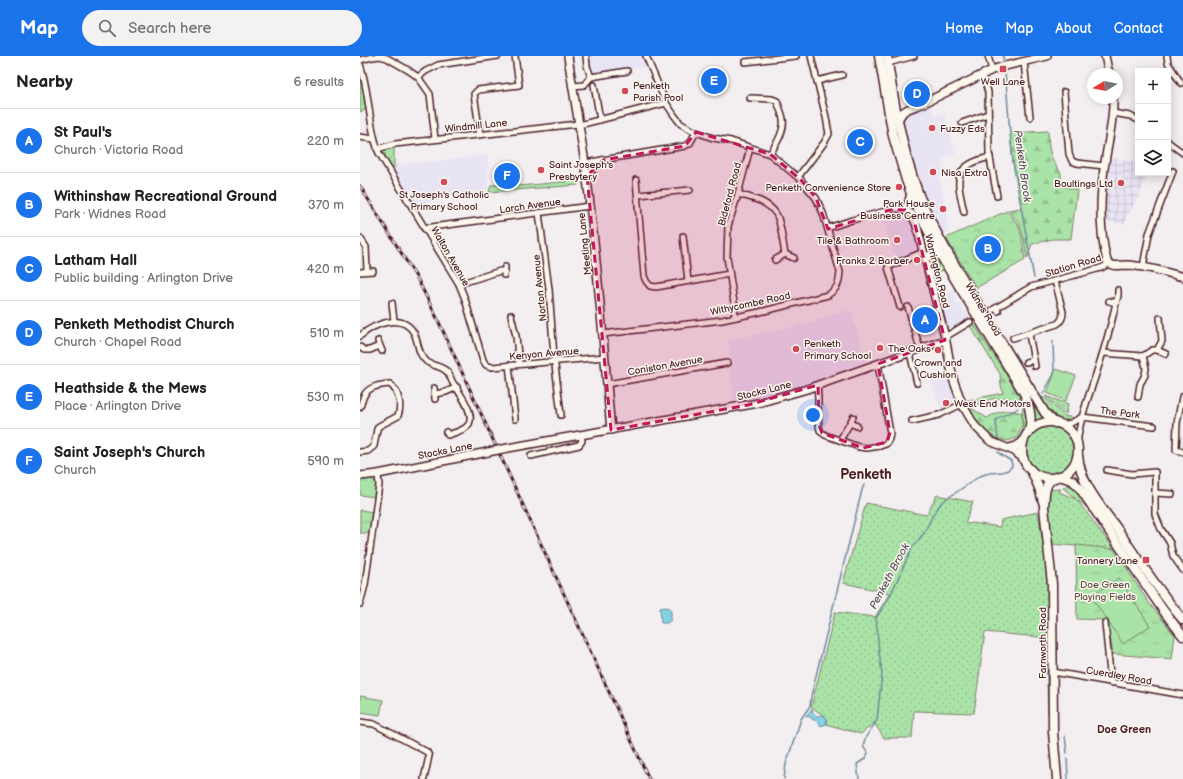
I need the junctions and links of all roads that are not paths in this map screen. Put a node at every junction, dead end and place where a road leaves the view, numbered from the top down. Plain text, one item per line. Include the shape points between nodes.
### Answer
1 (454, 56) edge
2 (498, 56) edge
3 (515, 56) edge
4 (568, 56) edge
5 (586, 56) edge
6 (646, 56) edge
7 (796, 56) edge
8 (811, 56) edge
9 (879, 56) edge
10 (914, 56) edge
11 (988, 56) edge
12 (1047, 56) edge
13 (1105, 56) edge
14 (1168, 56) edge
15 (387, 57) edge
16 (360, 60) edge
17 (888, 60) edge
18 (745, 62) dead end
19 (1024, 62) junction
20 (455, 63) junction
21 (360, 64) edge
22 (1108, 68) edge
23 (992, 70) junction
24 (627, 71) dead end
25 (842, 75) dead end
26 (981, 76) junction
27 (418, 77) junction
28 (591, 77) junction
29 (818, 81) junction
30 (1181, 83) dead end
31 (519, 85) junction
32 (526, 85) dead end
33 (594, 85) dead end
34 (572, 86) junction
35 (1064, 92) dead end
36 (750, 98) dead end
37 (666, 104) junction
38 (1113, 104) edge
39 (896, 108) junction
40 (908, 109) junction
41 (1113, 113) junction
42 (988, 114) junction
43 (1030, 117) dead end
44 (889, 118) junction
45 (1135, 118) edge
46 (600, 120) junction
47 (898, 120) junction
48 (962, 123) dead end
49 (580, 124) junction
50 (696, 132) junction
51 (480, 134) junction
52 (360, 137) edge
53 (374, 139) junction
54 (435, 139) junction
55 (1171, 144) edge
56 (750, 148) junction
57 (377, 149) junction
58 (1183, 153) edge
59 (770, 154) junction
60 (990, 157) junction
61 (603, 160) junction
62 (585, 163) junction
63 (1104, 166) junction
64 (1173, 171) dead end
65 (587, 176) junction
66 (798, 177) junction
67 (636, 180) dead end
68 (690, 190) dead end
69 (738, 194) junction
70 (916, 195) junction
71 (638, 196) junction
72 (997, 196) dead end
73 (590, 206) junction
74 (905, 210) junction
75 (964, 212) dead end
76 (539, 213) junction
77 (424, 228) junction
78 (828, 228) junction
79 (683, 236) dead end
80 (360, 238) edge
81 (785, 254) junction
82 (939, 254) junction
83 (924, 255) junction
84 (794, 258) dead end
85 (775, 260) dead end
86 (1109, 264) junction
87 (1143, 267) junction
88 (504, 271) dead end
89 (360, 272) edge
90 (729, 274) junction
91 (1183, 278) edge
92 (688, 281) junction
93 (1056, 281) junction
94 (459, 284) junction
95 (1118, 290) dead end
96 (1109, 301) dead end
97 (392, 303) dead end
98 (1116, 303) junction
99 (900, 307) dead end
100 (908, 307) dead end
101 (995, 310) dead end
102 (511, 315) dead end
103 (735, 317) junction
104 (1160, 318) dead end
105 (394, 322) junction
106 (970, 322) dead end
107 (361, 333) edge
108 (603, 334) junction
109 (1029, 334) junction
110 (1013, 338) dead end
111 (945, 339) junction
112 (379, 346) dead end
113 (360, 347) edge
114 (920, 349) junction
115 (1157, 350) junction
116 (910, 353) junction
117 (1103, 353) junction
118 (1166, 354) dead end
119 (1143, 356) junction
120 (605, 357) junction
121 (556, 362) junction
122 (1026, 362) dead end
123 (727, 363) dead end
124 (519, 364) junction
125 (878, 364) junction
126 (486, 365) joint
127 (509, 365) junction
128 (917, 382) dead end
129 (607, 384) junction
130 (817, 386) junction
131 (456, 387) junction
132 (434, 388) dead end
133 (1138, 397) dead end
134 (1182, 397) dead end
135 (962, 404) junction
136 (360, 407) edge
137 (561, 415) dead end
138 (853, 417) dead end
139 (1082, 417) junction
140 (514, 419) dead end
141 (912, 421) dead end
142 (850, 423) junction
143 (1058, 424) junction
144 (857, 426) dead end
145 (1154, 426) dead end
146 (611, 430) junction
147 (446, 432) dead end
148 (581, 435) junction
149 (1026, 437) junction
150 (840, 440) junction
151 (1009, 448) junction
152 (360, 452) edge
153 (1077, 452) junction
154 (1183, 452) edge
155 (530, 458) dead end
156 (1024, 459) junction
157 (1030, 469) junction
158 (1107, 470) dead end
159 (378, 474) junction
160 (360, 476) edge
161 (1057, 477) junction
162 (1155, 493) junction
163 (1172, 494) dead end
164 (1044, 507) junction
165 (1183, 570) edge
166 (360, 604) edge
167 (1183, 620) edge
168 (1105, 623) dead end
169 (1183, 636) edge
170 (1052, 672) junction
171 (1111, 683) junction
172 (1183, 695) edge
173 (360, 722) edge
174 (424, 779) edge
175 (1057, 779) edge

1 - 20 street
2 - 20 street
3 - 31 street
4 - 34 street, Meeting Lane
5 - 28 street
6 - 37 street
7 - 18 street
8 - 29 street
9 - 44 main road
10 - 17 street via 897,62
11 - 23 street
12 - 19 street
13 - 22 street
14 - 30 street via 1168,63
15 - 16 street
15 - 27 street
17 - 39 main road
19 - 23 street
19 - 43 street
20 - 27 street via 438,65
21 - 53 street, Walton Avenue via 365,78
23 - 26 street
24 - 28 street via 619,75
25 - 29 street
26 - 40 street
26 - 42 street via 987,88
27 - 54 street via 430,94
28 - 34 street via 584,85
29 - 66 street via 828,137
31 - 32 street
31 - 51 street via 478,90 474,94
33 - 46 street
34 - 49 street, Meeting Lane
35 - 63 street via 1069,154 1072,161
36 - 59 street via 776,101 783,120 779,138
37 - 46 street, Windmill Lane
37 - 50 street via 677,120
38 - 41 street
39 - 40 street
39 - 44 street
39 - 47 main road
40 - 47 street
41 - 45 street
41 - 63 street
42 - 48 street
42 - 60 street
44 - 70 main road via 900,161
46 - 49 street, Windmill Lane
47 - 70 main road
49 - 51 street, Windmill Lane
49 - 62 street, Meeting Lane
50 - 56 street
50 - 61 street via 690,143 685,146
51 - 54 street, Windmill Lane
52 - 53 street
53 - 57 street, Walton Avenue
54 - 57 street, Windmill Lane
55 - 58 street
56 - 59 street
56 - 69 street, Bideford Road
57 - 77 street, Walton Avenue
59 - 66 street, Withycombe Road
60 - 72 street
60 - 75 street via 972,162 960,174 959,184
61 - 62 street
61 - 65 street
62 - 65 street, Meeting Lane
63 - 86 street via 1102,228
64 - 87 street via 1149,234
65 - 73 street, Meeting Lane
66 - 78 street, Withycombe Road via 816,198
67 - 71 street
68 - 71 street
69 - 81 street via 768,205 777,215
69 - 90 street, Bideford Road via 728,226
70 - 74 main road
70 - 82 main road, Widnes Road via 930,237
70 - 143 main road, Widnes Road via 950,257 1045,413
71 - 92 street via 646,281 650,286 656,286
73 - 76 street, Larch Avenue
73 - 108 street, Meeting Lane
74 - 78 street via 893,209
74 - 83 street, Warrington Road via 916,223
76 - 77 street, Larch Avenue
76 - 121 street, Norton Avenue
77 - 94 street, Walton Avenue
78 - 103 street, Withycombe Road via 840,272 835,290 828,295
79 - 92 street
80 - 89 street via 366,247 370,271
81 - 84 street
81 - 85 street
82 - 83 main road
82 - 149 main road, Widnes Road via 1024,395 1031,423
83 - 99 street via 888,267
83 - 111 street, Warrington Road
86 - 87 street, Station Road
86 - 93 street, Station Road via 1104,268
87 - 91 street, Station Road
88 - 94 street
90 - 92 street
90 - 103 street, Bideford Road
93 - 101 street, Station Road via 1031,287
93 - 109 street via 1063,312 1062,319 1057,324
94 - 126 street, Walton Avenue
95 - 98 street, The Park
96 - 98 street
97 - 105 street
98 - 117 street, The Park
100 - 114 street
102 - 124 street
103 - 108 street, Withycombe Road
104 - 115 street via 1162,342
105 - 107 street via 378,325
105 - 131 street via 404,324 410,329 417,340 419,353 426,362 446,370
106 - 111 street
108 - 120 street, Meeting Lane
109 - 110 street
109 - 122 street via 1035,363
111 - 114 street, Stocks Lane
111 - 135 street
112 - 113 street via 370,350
114 - 116 street, Stocks Lane
115 - 118 street
115 - 119 street
116 - 125 street, Stocks Lane
116 - 128 street
117 - 119 street
117 - 139 street, The Park
119 - 133 street, The Park via 1146,368
120 - 121 street, Kenyon Avenue
120 - 129 street, Meeting Lane
121 - 124 street, Kenyon Avenue
121 - 137 street, Norton Avenue
123 - 129 street, Coniston Avenue
124 - 127 street, Kenyon Avenue
125 - 130 street, Stocks Lane
125 - 150 street via 890,433 888,442 863,448
126 - 127 street, Kenyon Avenue
127 - 140 street
129 - 146 street, Meeting Lane
130 - 146 street, Stocks Lane via 758,403
130 - 150 street via 820,431
131 - 132 street via 435,397
131 - 147 street via 471,420 466,428 448,436
134 - 154 street via 1177,423 1176,450
135 - 141 street via 940,415
135 - 151 street via 975,426 990,441
136 - 152 street via 365,394 371,388 390,384 396,389 400,410 398,416 379,426 374,446 368,451
138 - 142 street
139 - 143 street, The Park via 1071,423
139 - 145 street, The Park
139 - 153 street, The Park
142 - 144 street
142 - 150 street
143 - 149 main road via 1042,423 1034,427
143 - 153 main road via 1071,434
146 - 148 street, Stocks Lane
148 - 155 street via 582,441 579,445
148 - 159 street, Stocks Lane, bridge
149 - 151 street via 1016,446
149 - 156 main road
151 - 156 street
153 - 161 main road via 1075,465
153 - 167 main road via 1079,467 1087,485
156 - 157 main road
157 - 161 main road via 1043,477
157 - 164 main road, Farnworth Road
158 - 162 street via 1132,474 1155,472
159 - 160 street, Stocks Lane
159 - 166 street via 375,516
161 - 164 main road, Farnworth Road via 1047,486
161 - 169 main road via 1072,480 1079,487
162 - 163 street
162 - 165 street via 1155,514 1170,543 1173,556
164 - 170 main road, Farnworth Road via 1052,584
168 - 171 street
170 - 171 street, Cuerdley Road
170 - 175 main road, Farnworth Road
171 - 172 street, Cuerdley Road
173 - 174 street via 374,724 427,752 429,756

